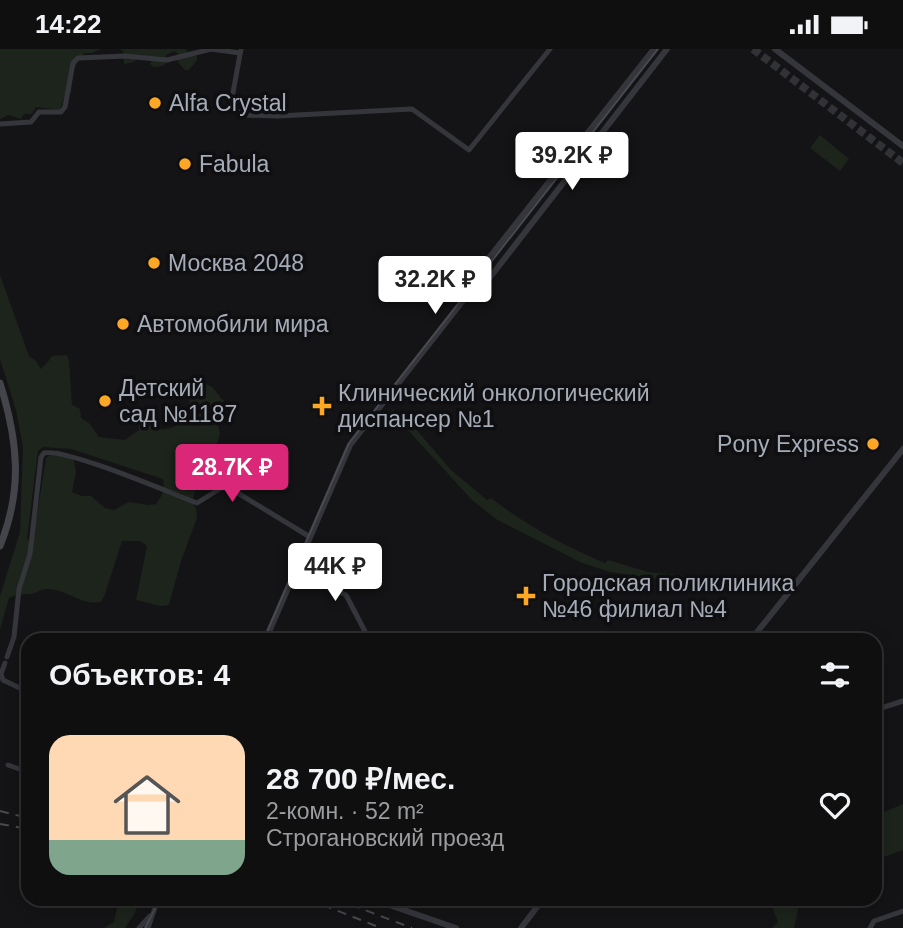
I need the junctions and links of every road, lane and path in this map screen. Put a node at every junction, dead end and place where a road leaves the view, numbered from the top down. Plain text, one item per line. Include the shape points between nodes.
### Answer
1 (550, 49) edge
2 (654, 49) edge
3 (667, 49) edge
4 (775, 49) edge
5 (240, 51) edge
6 (0, 124) edge
7 (903, 146) edge
8 (469, 293) junction
9 (0, 383) edge
10 (903, 449) edge
11 (310, 537) junction
12 (0, 546) edge
13 (296, 570) junction
14 (268, 633) edge
15 (366, 633) edge
16 (756, 633) edge
17 (21, 689) edge
18 (903, 701) edge
19 (882, 708) edge
20 (8, 765) dead end
21 (21, 770) edge
22 (156, 906) edge
23 (392, 906) edge
24 (538, 906) edge
25 (903, 911) edge
26 (153, 914) junction
27 (139, 928) edge
28 (148, 928) edge
29 (456, 928) edge
30 (521, 928) edge
31 (870, 928) edge

1 - 5 street via 469,150 412,110 242,115 232,99
2 - 8 street via 482,265 470,282
3 - 8 street via 481,289
4 - 7 street
5 - 6 street via 211,49 167,61 125,56 78,58 73,62 61,112 39,112 31,122
8 - 11 street via 350,445
9 - 12 main road via 16,460 12,508
10 - 16 street
11 - 13 street
11 - 17 street via 228,487 197,503 81,460 44,453 14,637 1,674 3,680
13 - 14 street
13 - 15 street via 346,595
18 - 19 street
20 - 21 street
22 - 26 street
23 - 29 street
24 - 30 street
25 - 31 street via 874,921
26 - 27 street
26 - 28 street

